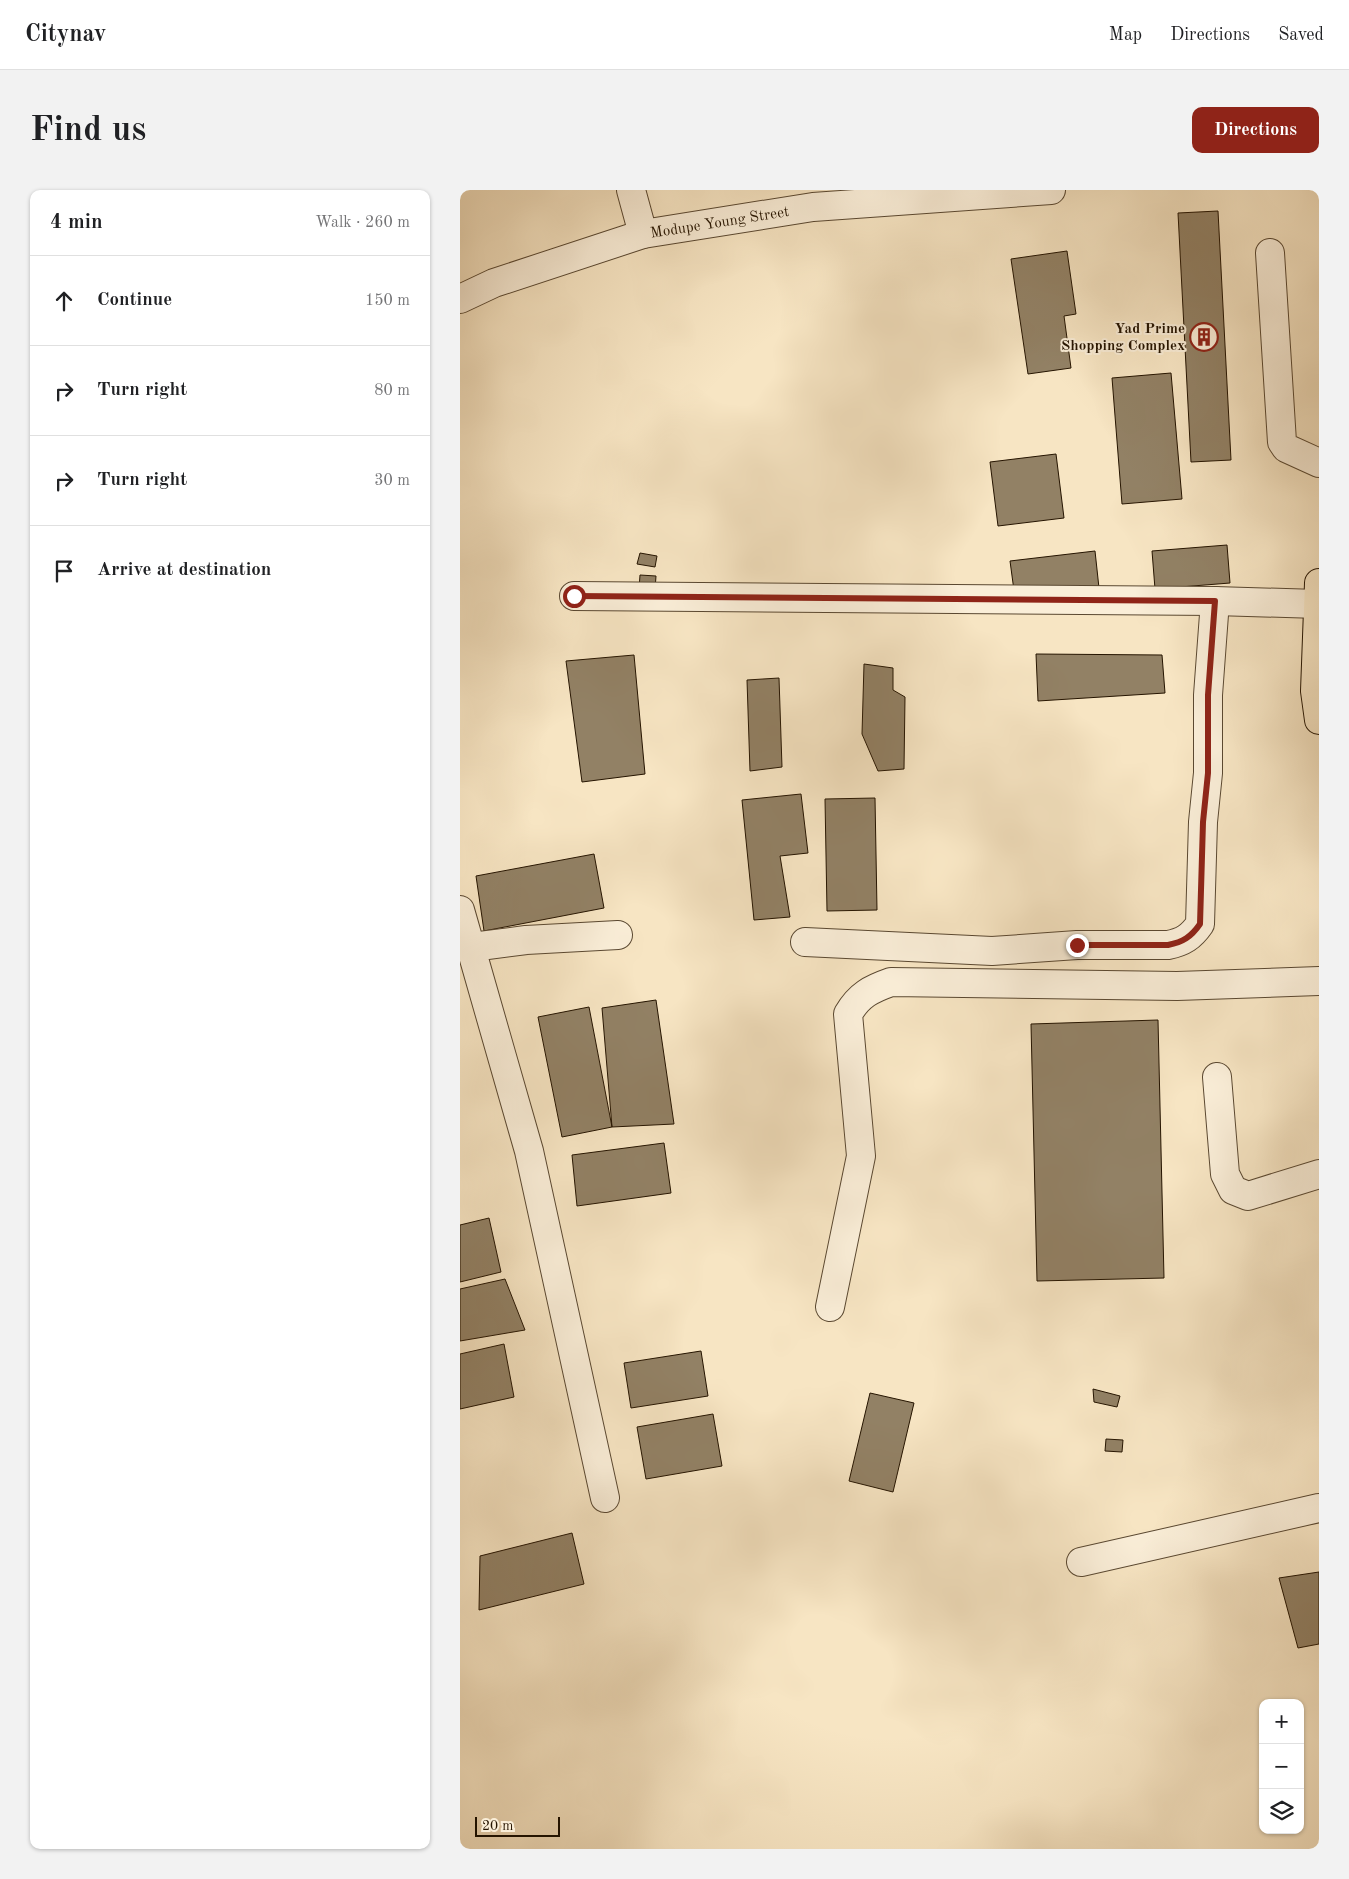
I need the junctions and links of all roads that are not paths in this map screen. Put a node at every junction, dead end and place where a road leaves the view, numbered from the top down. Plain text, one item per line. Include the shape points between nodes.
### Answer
1 (631, 190) edge
2 (1051, 190) edge
3 (948, 193) edge
4 (643, 234) junction
5 (1270, 253) dead end
6 (460, 299) edge
7 (1319, 463) edge
8 (1318, 594) edge
9 (574, 596) dead end
10 (1215, 601) junction
11 (1319, 720) edge
12 (460, 910) edge
13 (618, 935) dead end
14 (805, 942) dead end
15 (472, 947) junction
16 (1319, 982) edge
17 (1217, 1077) dead end
18 (1319, 1174) edge
19 (830, 1307) dead end
20 (605, 1498) dead end
21 (1319, 1508) edge
22 (1081, 1562) dead end

1 - 4 street
2 - 3 street, Modupe Young Street
3 - 4 street, Modupe Young Street via 813,207
4 - 6 street, Modupe Young Street via 494,283
5 - 7 street via 1282,442 1286,448
8 - 10 street
8 - 11 main road via 1315,691
9 - 10 street
10 - 14 street via 1208,695 1208,773 1200,924 1192,935 1168,945 1077,945 992,951
12 - 15 street
13 - 15 street via 526,940
15 - 20 street via 529,1151
16 - 19 street via 1177,986 891,982 872,989 855,1002 848,1014 861,1156
17 - 18 street via 1225,1174 1233,1190 1248,1196
21 - 22 street

